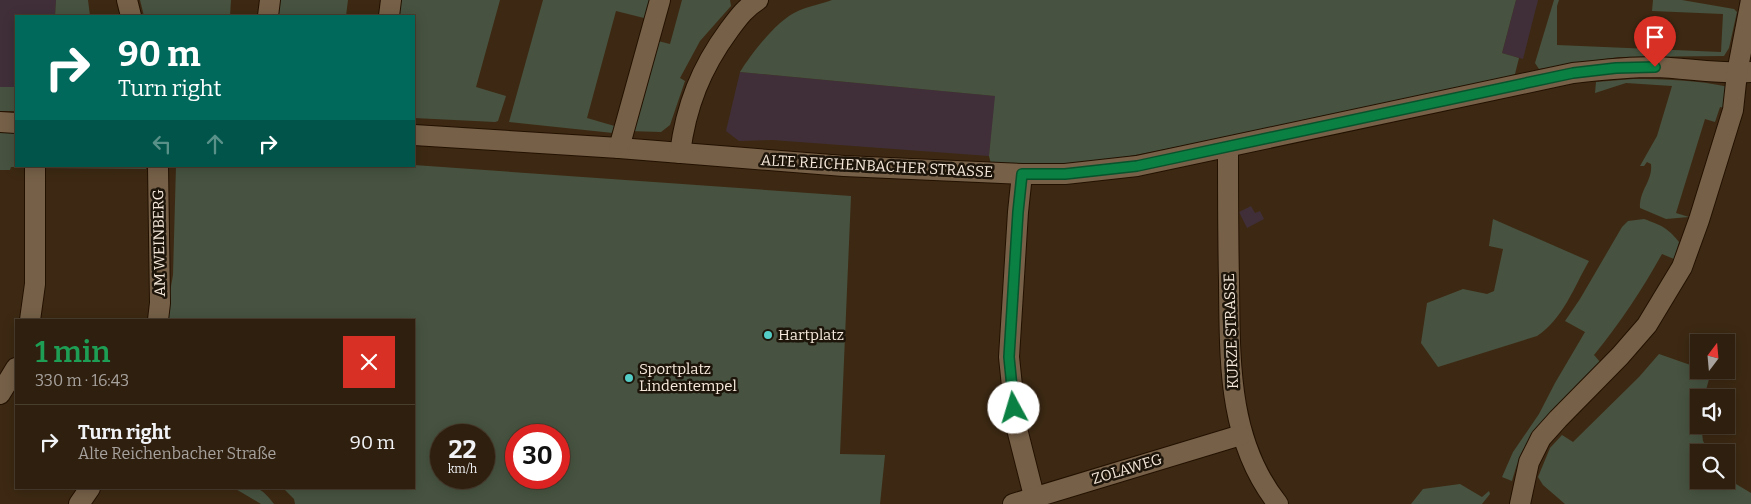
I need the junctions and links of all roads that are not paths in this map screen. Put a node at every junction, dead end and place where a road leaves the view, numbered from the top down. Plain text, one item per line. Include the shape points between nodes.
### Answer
1 (127, 0) edge
2 (270, 0) edge
3 (391, 0) edge
4 (660, 0) edge
5 (758, 0) edge
6 (1751, 0) edge
7 (131, 15) edge
8 (268, 15) edge
9 (389, 15) edge
10 (1744, 72) edge
11 (0, 122) edge
12 (15, 122) edge
13 (415, 135) edge
14 (1228, 147) junction
15 (619, 148) junction
16 (680, 153) junction
17 (35, 167) edge
18 (158, 167) edge
19 (1022, 174) junction
20 (30, 319) edge
21 (158, 319) edge
22 (15, 370) edge
23 (0, 394) edge
24 (1242, 435) junction
25 (89, 489) edge
26 (1035, 501) edge
27 (78, 504) edge
28 (1013, 504) edge
29 (1278, 504) edge
30 (1520, 504) edge

1 - 7 street
2 - 8 street
3 - 9 street
4 - 15 street
5 - 16 street via 747,7 702,72 684,124
6 - 10 street
10 - 14 street, ALTE REICHENBACHER STRASSE via 1655,67 1573,73
10 - 30 street via 1682,267 1647,325 1541,438 1529,462
11 - 12 street
13 - 15 street, ALTE REICHENBACHER STRASSE
14 - 19 street, ALTE REICHENBACHER STRASSE via 1137,166 1065,174
14 - 24 street, KURZE STRASSE via 1230,353 1233,399
15 - 16 street, ALTE REICHENBACHER STRASSE
16 - 19 street, ALTE REICHENBACHER STRASSE via 844,166
17 - 20 street via 35,284
18 - 21 street, AM WEINBERG
19 - 26 street via 1009,357 1016,425
22 - 23 street
24 - 26 street, ZOLAWEG
24 - 29 street, KURZE STRASSE via 1254,466
25 - 27 street
26 - 28 street, ZOLAWEG

